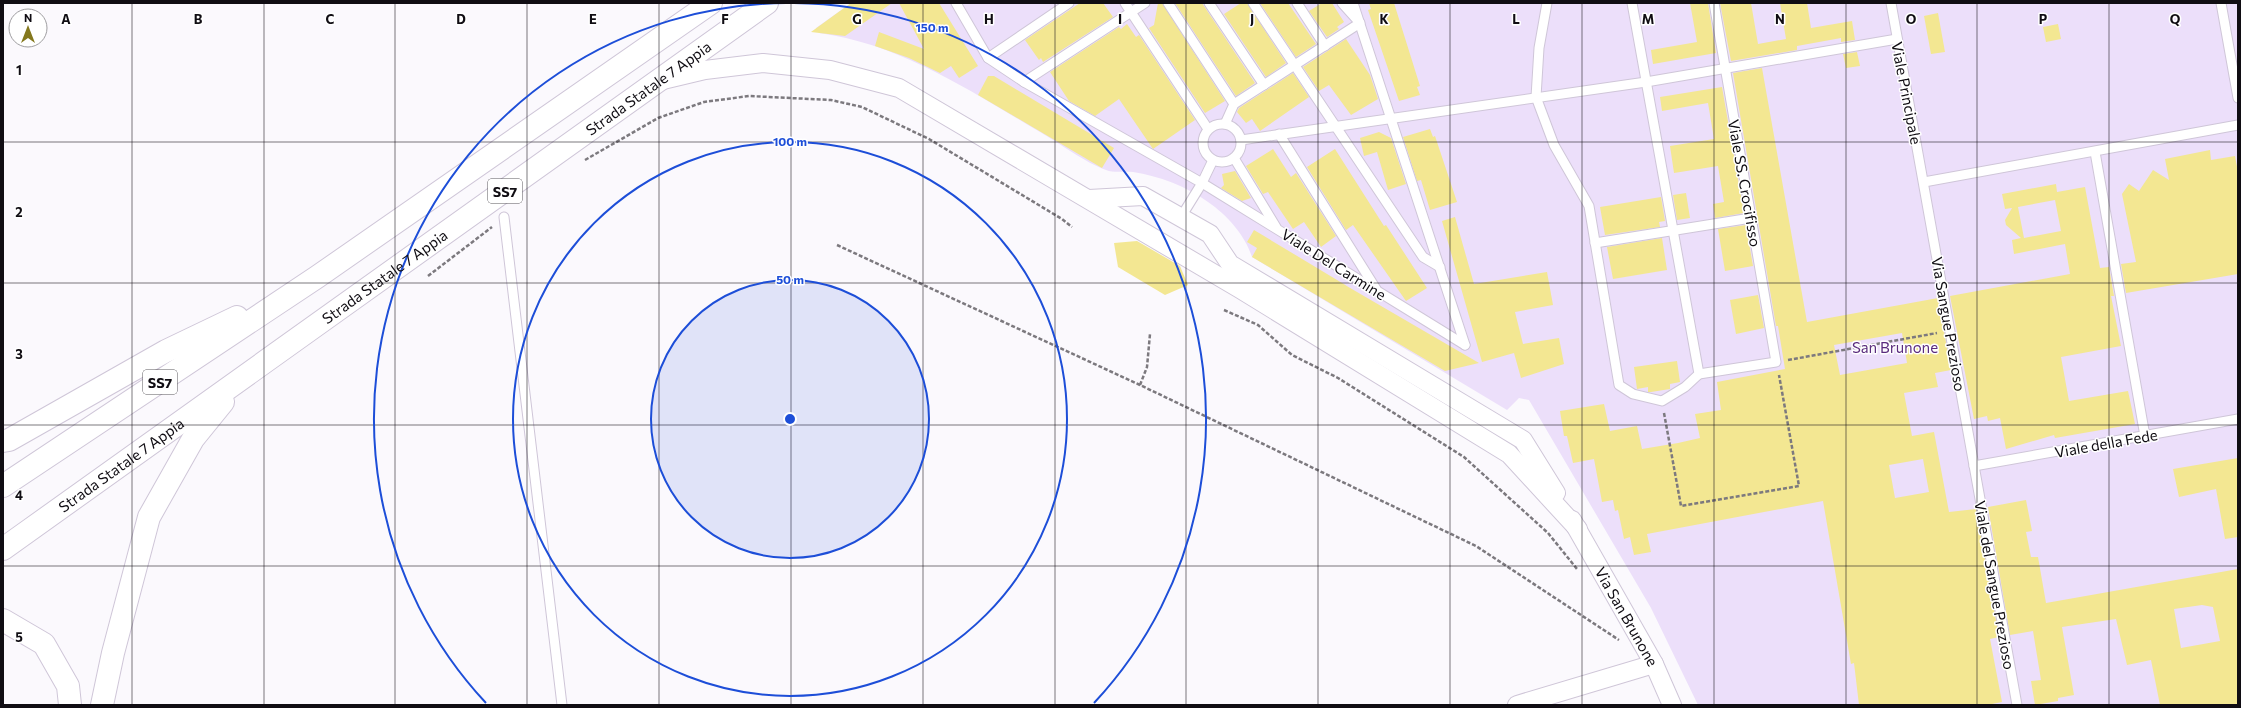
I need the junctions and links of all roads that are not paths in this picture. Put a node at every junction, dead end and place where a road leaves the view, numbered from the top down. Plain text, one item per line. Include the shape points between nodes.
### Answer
1 (711, 3) edge
2 (767, 3) edge
3 (956, 3) edge
4 (1069, 3) edge
5 (1125, 3) edge
6 (1145, 3) edge
7 (1168, 3) edge
8 (1209, 3) edge
9 (1253, 3) edge
10 (1297, 3) edge
11 (1342, 3) edge
12 (1353, 3) edge
13 (1547, 3) edge
14 (1632, 3) edge
15 (1714, 3) edge
16 (1891, 3) edge
17 (2221, 3) edge
18 (1131, 12) junction
19 (1360, 24) junction
20 (1897, 40) junction
21 (1325, 46) junction
22 (988, 58) junction
23 (1295, 65) junction
24 (1725, 69) junction
25 (658, 81) junction
26 (1024, 82) junction
27 (1646, 82) junction
28 (1264, 85) junction
29 (1536, 97) junction
30 (2238, 98) edge
31 (1234, 104) junction
32 (1391, 118) junction
33 (1225, 124) junction
34 (2238, 125) edge
35 (1335, 126) junction
36 (1208, 130) junction
37 (1279, 134) junction
38 (1241, 140) junction
39 (2096, 152) junction
40 (1234, 158) junction
41 (1213, 160) junction
42 (1924, 182) junction
43 (1202, 183) junction
44 (1089, 199) junction
45 (504, 217) road end
46 (1181, 217) junction
47 (1751, 218) junction
48 (1277, 228) junction
49 (1673, 231) junction
50 (1595, 243) junction
51 (1440, 267) junction
52 (317, 277) junction
53 (1377, 292) junction
54 (1699, 374) junction
55 (243, 378) junction
56 (2238, 419) edge
57 (2145, 436) junction
58 (3, 441) edge
59 (1974, 466) junction
60 (3, 486) edge
61 (1578, 529) junction
62 (3, 549) edge
63 (3, 620) edge
64 (1654, 664) junction
65 (70, 705) edge
66 (102, 705) edge
67 (562, 705) edge
68 (1517, 705) edge
69 (1672, 705) edge
70 (2017, 705) edge

1 - 52 highway, SS7
2 - 25 highway, Strada Statale 7 Appia / SS7
3 - 22 lane
4 - 22 lane
5 - 18 lane
6 - 18 lane
7 - 31 lane
8 - 28 lane
9 - 23 lane
10 - 21 lane
11 - 19 lane
12 - 19 lane
13 - 29 lane via 1539,48
14 - 27 lane
15 - 24 lane, Viale SS. Crocifisso
16 - 20 lane, Viale Principale
17 - 30 lane
18 - 26 lane
18 - 36 lane
19 - 21 lane
19 - 32 lane
20 - 24 lane
20 - 42 lane, Viale Principale
21 - 23 lane
22 - 26 lane, Viale Del Carmine
23 - 28 lane
23 - 35 lane
24 - 27 lane
24 - 47 lane, Viale SS. Crocifisso
25 - 44 street via 705,70 763,63 830,70 900,88
25 - 55 highway, Strada Statale 7 Appia / SS7
26 - 43 lane, Viale Del Carmine
27 - 29 lane
27 - 49 lane
28 - 31 lane
29 - 32 lane
29 - 50 lane via 1554,145 1589,206
31 - 33 lane
32 - 35 lane
32 - 51 lane
33 - 36 lane via 1213,126
33 - 38 lane via 1235,129
34 - 39 lane
35 - 37 lane
35 - 51 lane via 1423,257
36 - 41 lane via 1203,146 1208,157
37 - 38 lane
37 - 53 lane
38 - 40 lane via 1240,150
39 - 42 lane
39 - 57 lane
40 - 41 lane via 1224,162
40 - 48 lane
41 - 43 lane
42 - 59 lane, Via Sangue Prezioso
43 - 46 lane
43 - 48 lane, Viale Del Carmine
44 - 46 street via 1143,196
44 - 61 street via 1509,454
45 - 67 lane
46 - 61 street via 1210,234 1230,264 1523,440
47 - 49 lane
47 - 54 lane, Viale SS. Crocifisso via 1776,362
48 - 53 lane, Viale Del Carmine
49 - 50 lane
49 - 54 lane
50 - 54 lane via 1619,385 1633,394 1662,401 1685,387
51 - 53 lane, Viale Del Carmine via 1466,345
52 - 58 highway via 166,351 9,440
52 - 60 highway, SS7
55 - 62 highway, Strada Statale 7 Appia / SS7
55 - 66 highway via 193,439 149,517
56 - 57 lane, Viale della Fede
57 - 59 lane, Viale della Fede
59 - 70 lane, Viale del Sangue Prezioso
61 - 64 street, Via San Brunone
63 - 65 highway via 44,644 68,686
64 - 68 street
64 - 69 street, Via San Brunone

